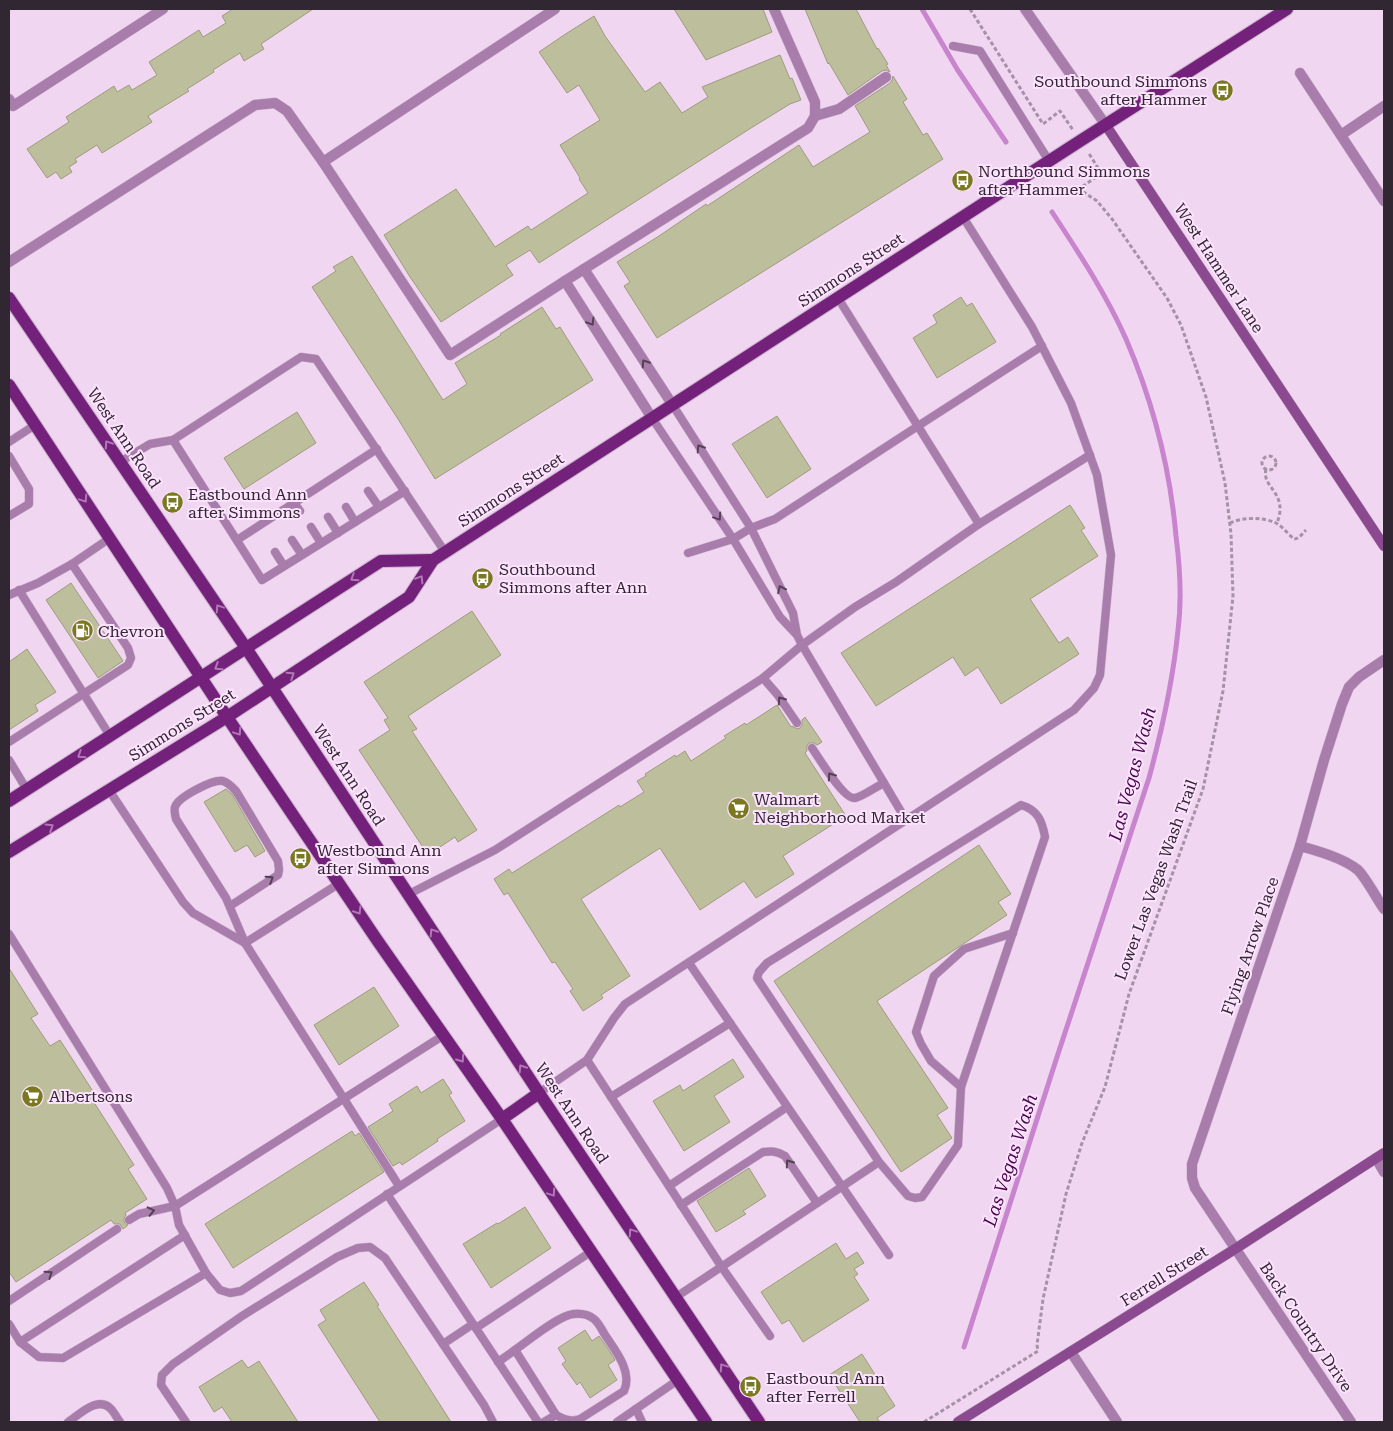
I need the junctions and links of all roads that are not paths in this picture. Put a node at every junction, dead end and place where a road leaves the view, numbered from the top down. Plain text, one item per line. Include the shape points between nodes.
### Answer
1 (163, 9) edge
2 (555, 9) edge
3 (774, 9) edge
4 (1025, 9) edge
5 (1287, 9) edge
6 (953, 46) dead end
7 (1300, 73) dead end
8 (886, 77) dead end
9 (11, 102) edge
10 (1384, 106) edge
11 (816, 116) junction
12 (1106, 124) junction
13 (1341, 135) junction
14 (1049, 161) junction
15 (323, 162) junction
16 (1384, 201) edge
17 (963, 217) junction
18 (9, 262) edge
19 (584, 269) junction
20 (565, 281) junction
21 (9, 298) edge
22 (838, 298) junction
23 (1042, 346) junction
24 (9, 385) edge
25 (672, 404) junction
26 (652, 418) junction
27 (35, 425) junction
28 (918, 426) junction
29 (172, 440) junction
30 (9, 442) edge
31 (377, 449) junction
32 (1090, 455) junction
33 (9, 456) edge
34 (120, 462) junction
35 (351, 466) junction
36 (357, 474) dead end
37 (328, 481) junction
38 (334, 489) dead end
39 (368, 491) dead end
40 (404, 491) junction
41 (312, 492) junction
42 (317, 500) dead end
43 (294, 503) junction
44 (346, 507) dead end
45 (379, 507) junction
46 (300, 511) dead end
47 (276, 515) junction
48 (9, 516) edge
49 (328, 517) dead end
50 (355, 522) junction
51 (280, 523) dead end
52 (979, 524) junction
53 (258, 526) junction
54 (311, 527) dead end
55 (751, 528) junction
56 (338, 533) junction
57 (263, 534) dead end
58 (110, 538) junction
59 (733, 539) junction
60 (237, 540) junction
61 (292, 540) dead end
62 (321, 543) junction
63 (1384, 546) edge
64 (275, 552) dead end
65 (445, 552) junction
66 (688, 553) dead end
67 (302, 555) junction
68 (433, 560) junction
69 (72, 564) junction
70 (284, 566) junction
71 (19, 590) junction
72 (9, 594) edge
73 (797, 635) junction
74 (802, 645) junction
75 (246, 648) junction
76 (1384, 660) edge
77 (201, 677) junction
78 (763, 678) junction
79 (272, 688) junction
80 (84, 694) junction
81 (227, 717) junction
82 (797, 723) dead end
83 (110, 736) junction
84 (9, 742) edge
85 (812, 748) dead end
86 (9, 760) edge
87 (884, 783) junction
88 (27, 790) junction
89 (110, 790) junction
90 (9, 802) edge
91 (906, 820) junction
92 (1300, 846) junction
93 (9, 852) edge
94 (340, 883) junction
95 (409, 894) junction
96 (230, 906) junction
97 (1384, 909) edge
98 (1013, 933) junction
99 (9, 934) edge
100 (244, 943) junction
101 (689, 963) junction
102 (730, 1022) junction
103 (444, 1035) junction
104 (587, 1060) junction
105 (961, 1087) junction
106 (539, 1093) junction
107 (611, 1097) junction
108 (344, 1099) junction
109 (787, 1107) junction
110 (502, 1118) junction
111 (1380, 1156) edge
112 (878, 1162) junction
113 (1384, 1172) edge
114 (399, 1186) junction
115 (669, 1186) junction
116 (842, 1186) junction
117 (387, 1194) junction
118 (817, 1203) junction
119 (681, 1205) junction
120 (175, 1206) junction
121 (129, 1220) dead end
122 (117, 1229) dead end
123 (184, 1235) junction
124 (1235, 1249) junction
125 (592, 1252) junction
126 (889, 1255) dead end
127 (721, 1266) junction
128 (206, 1274) junction
129 (676, 1297) junction
130 (9, 1301) edge
131 (9, 1324) edge
132 (474, 1326) junction
133 (770, 1336) dead end
134 (20, 1342) junction
135 (444, 1344) junction
136 (515, 1350) junction
137 (1071, 1352) junction
138 (498, 1362) junction
139 (678, 1380) junction
140 (636, 1409) junction
141 (556, 1415) junction
142 (68, 1422) edge
143 (120, 1422) edge
144 (186, 1422) edge
145 (493, 1422) edge
146 (538, 1422) edge
147 (544, 1422) edge
148 (617, 1422) edge
149 (642, 1422) edge
150 (706, 1422) edge
151 (760, 1422) edge
152 (958, 1422) edge
153 (1116, 1422) edge
154 (1351, 1422) edge

1 - 9 street
2 - 15 street
3 - 11 street via 815,102
4 - 12 street, West Hammer Lane
5 - 12 main road, Simmons Street
6 - 14 lane via 980,51
7 - 13 street
8 - 11 street via 839,109
10 - 13 street
11 - 19 street via 808,128
12 - 14 main road, Simmons Street
12 - 63 street, West Hammer Lane
13 - 16 street
14 - 17 main road, Simmons Street
15 - 18 street via 287,111 275,103 255,105
15 - 20 street via 450,355
17 - 22 main road, Simmons Street
17 - 23 lane
19 - 20 street
25 -> 19 street
20 -> 26 street
34 -> 21 main road, West Ann Road
22 - 25 main road, Simmons Street
22 - 28 lane
23 - 28 lane
23 - 32 lane via 1071,403
24 - 27 main road
25 - 26 main road, Simmons Street
55 -> 25 lane
26 -> 59 lane
26 - 65 main road, Simmons Street
27 - 30 lane
27 -> 58 main road
28 - 52 lane
28 - 55 lane via 775,520
29 - 31 lane via 301,357 316,359
29 - 34 lane via 150,444
29 - 60 lane
31 - 35 lane
31 - 40 lane
32 - 52 lane
32 - 91 lane via 1097,475 1111,555 1100,675 1094,688 1074,710
33 - 48 lane via 29,489 28,504
75 -> 34 main road, West Ann Road
35 - 36 lane
35 - 37 lane
37 - 38 lane
37 - 41 lane
39 - 45 lane
40 - 45 lane
40 - 65 lane
41 - 42 lane
41 - 43 lane
43 - 46 lane
43 - 47 lane
44 - 50 lane
45 - 50 lane
47 - 51 lane
47 - 53 lane
49 - 56 lane
50 - 56 lane
52 - 74 lane
53 - 57 lane
53 - 60 lane
54 - 62 lane
55 - 59 lane
73 -> 55 lane via 793,613
56 - 62 lane
58 - 69 lane
58 - 77 main road
59 - 66 lane
59 - 73 lane via 780,617
60 - 70 lane via 262,580
61 - 67 lane
62 - 67 lane
64 - 70 lane
65 - 68 main road, Simmons Street
67 - 70 lane
68 -> 75 main road, Simmons Street via 381,561
79 -> 68 main road, Simmons Street via 409,597
69 - 71 lane
69 - 80 lane via 128,648 131,658 128,665
71 - 72 lane
71 - 80 lane
73 - 74 lane
74 - 78 lane
74 - 87 lane
75 -> 77 main road, Simmons Street
75 - 79 main road, West Ann Road
76 - 92 street, Flying Arrow Place via 1349,687
77 - 81 main road
77 - 83 main road, Simmons Street
82 -> 78 lane
78 - 95 lane via 495,850
79 - 81 main road, Simmons Street
79 - 95 main road, West Ann Road
80 - 83 lane
80 - 84 lane
81 - 89 main road, Simmons Street
81 -> 94 main road
83 -> 88 main road, Simmons Street
87 -> 85 lane via 855,798 849,797
86 - 88 lane
87 - 91 lane
88 - 90 main road, Simmons Street
93 -> 89 main road, Simmons Street
89 - 100 lane via 183,902 194,913
91 - 101 lane
92 - 97 street via 1359,871
92 - 124 street, Flying Arrow Place via 1192,1164 1195,1188
94 - 100 lane
94 -> 103 main road
106 -> 95 main road, West Ann Road
96 -> 96 lane via 278,875 278,861 236,791 228,783 213,781 178,801 174,808 176,818
96 - 100 lane
98 - 105 lane
98 - 105 lane via 964,949 934,976 916,1032 931,1061
98 - 112 lane via 1045,837 1035,813 1030,807 1021,805 767,963 759,972 758,978
99 - 120 lane via 167,1188
100 - 108 lane
101 - 102 lane
101 - 104 lane via 625,1004
102 - 107 lane
102 - 109 lane
103 - 108 lane
103 -> 110 main road
104 - 106 lane
104 - 107 lane
105 - 112 lane via 958,1145 922,1197 908,1196
106 - 110 main road
129 -> 106 main road, West Ann Road
107 - 115 lane
108 - 114 lane
108 - 120 lane
109 - 115 lane
109 - 116 lane
110 - 114 lane
110 -> 125 main road
111 - 113 street
111 - 124 street, Ferrell Street
112 - 116 lane
114 - 117 lane
115 - 119 lane
116 - 118 lane
116 - 126 lane
117 - 128 lane via 241,1290 230,1293 220,1290
117 - 132 lane
118 -> 119 lane via 785,1156 772,1151 763,1152
118 - 127 lane
119 - 127 lane
121 -> 120 lane via 139,1214
120 - 123 lane
130 -> 122 lane
123 - 128 lane
123 - 134 lane
124 - 137 street, Ferrell Street
124 - 154 street, Back Country Drive
125 - 132 lane
125 - 139 main road
127 - 129 lane
127 - 133 lane
128 - 134 lane via 63,1358 39,1358
151 -> 129 main road, West Ann Road
131 - 134 lane
132 - 135 lane
132 - 138 lane
135 - 144 lane via 385,1258 370,1247 358,1248 337,1257 242,1316 162,1375 161,1385
135 - 145 lane
136 - 138 lane
136 - 141 lane
136 - 141 lane via 565,1315 575,1313 595,1320 618,1354 627,1379 624,1391 580,1419 565,1420
137 - 152 street, Ferrell Street
137 - 153 street
138 - 146 lane
139 - 140 lane
139 - 150 main road
140 - 148 lane
140 - 149 lane
141 - 147 lane
142 - 143 lane via 95,1404 105,1404

